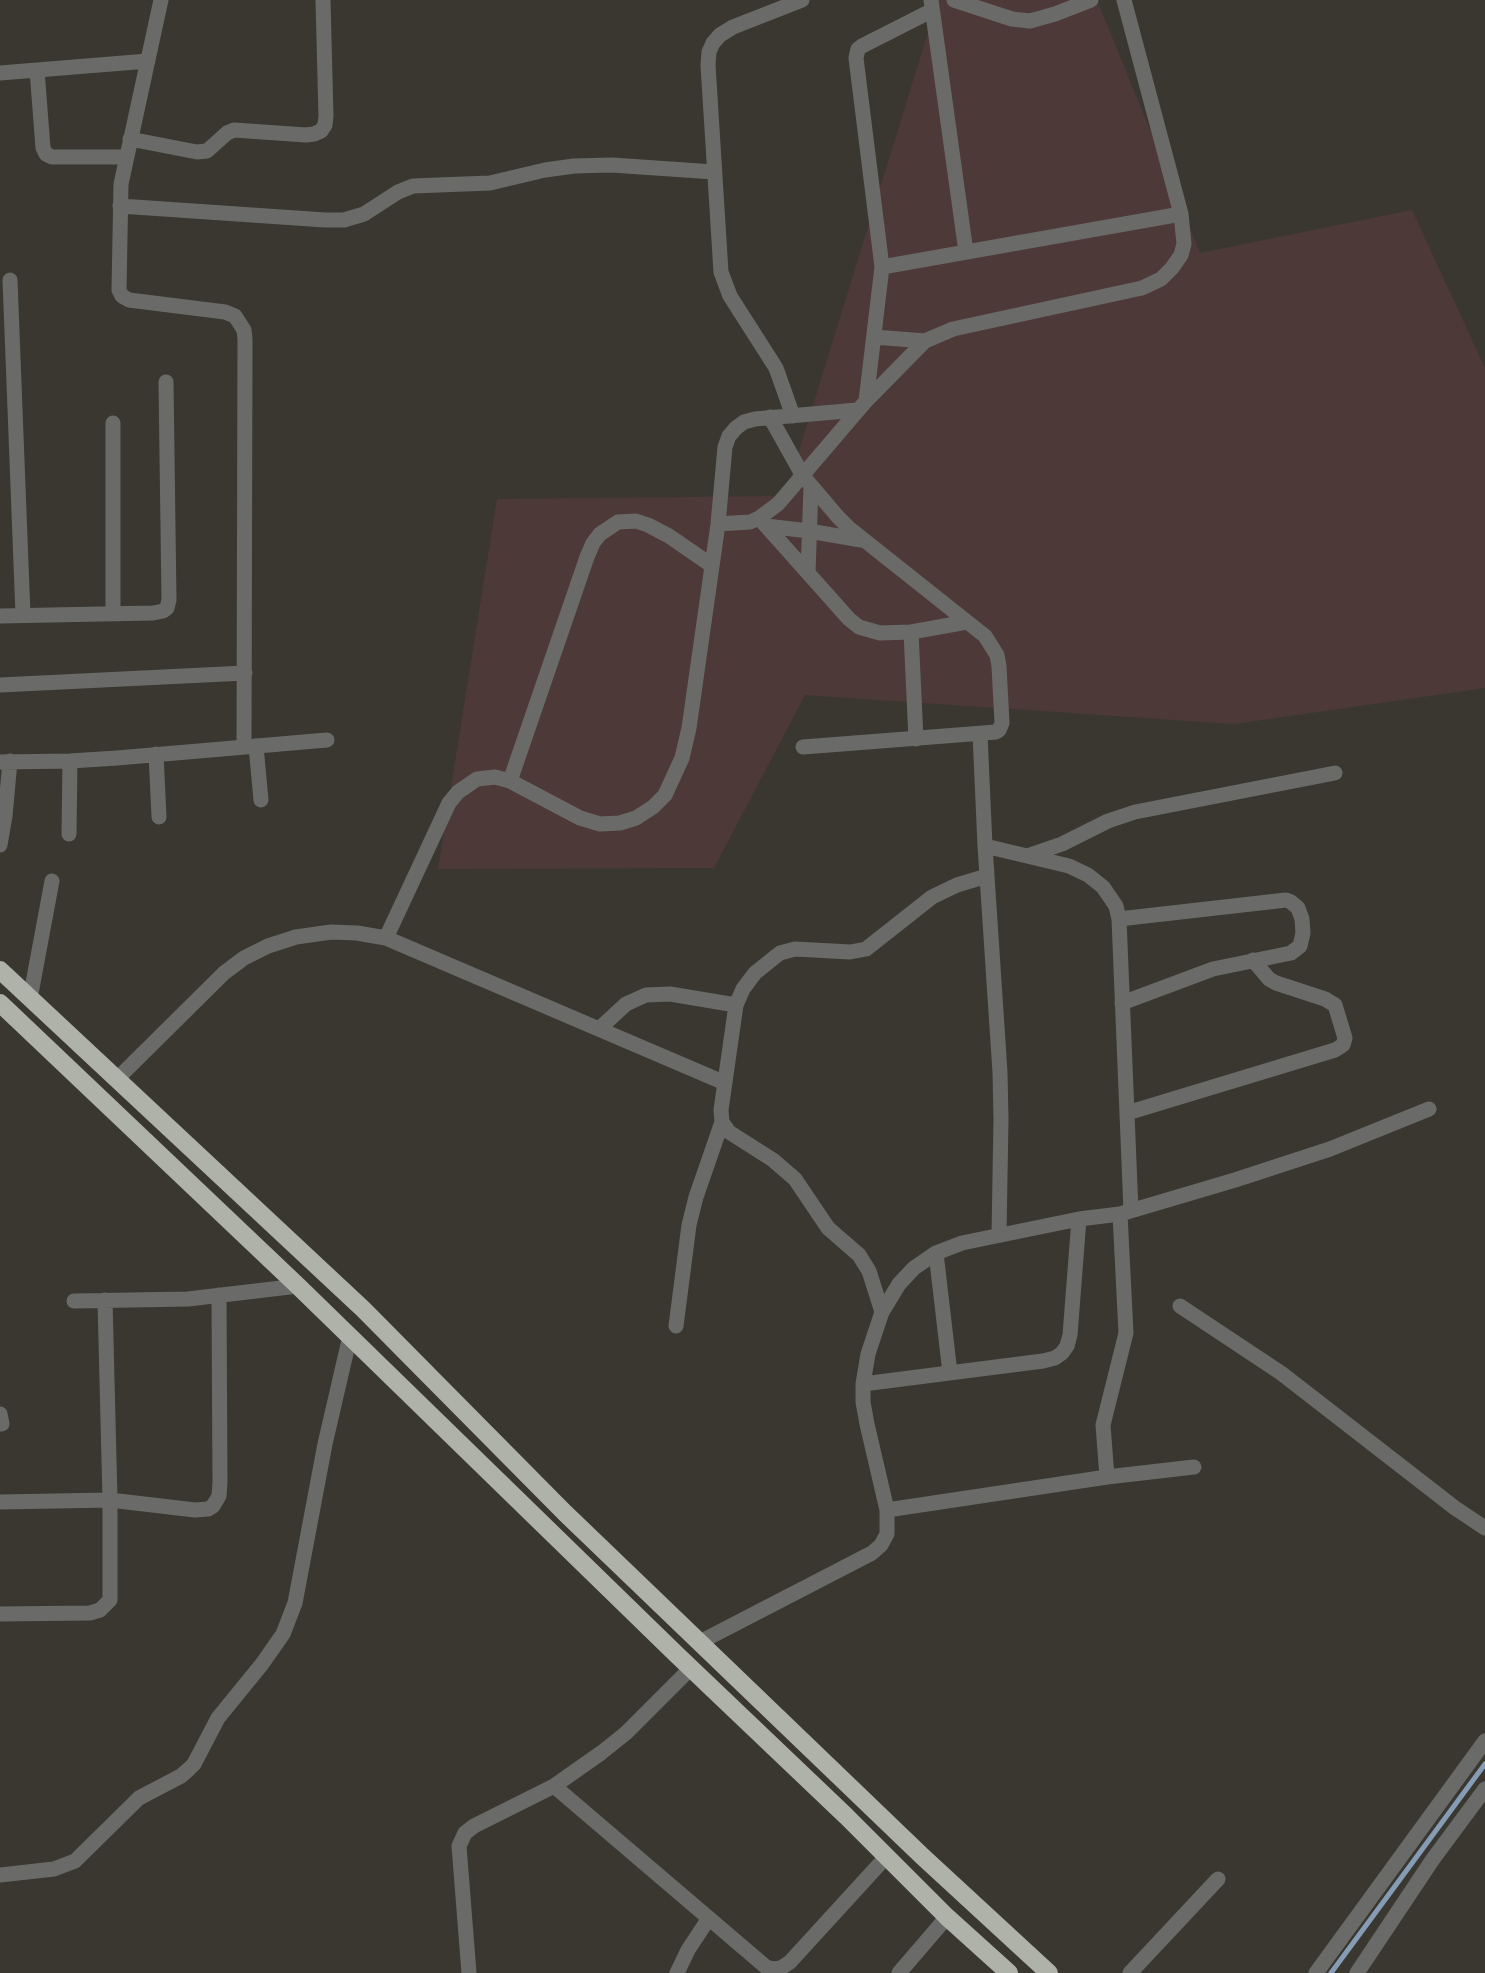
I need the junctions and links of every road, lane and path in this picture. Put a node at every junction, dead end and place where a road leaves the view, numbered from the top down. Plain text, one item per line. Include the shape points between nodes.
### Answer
1 (161, 0) edge
2 (323, 0) edge
3 (802, 0) edge
4 (954, 0) edge
5 (1090, 0) edge
6 (1125, 0) edge
7 (931, 6) edge
8 (148, 61) junction
9 (37, 70) junction
10 (0, 73) edge
11 (130, 139) junction
12 (126, 157) junction
13 (714, 172) junction
14 (120, 206) junction
15 (1180, 214) junction
16 (966, 252) junction
17 (882, 267) junction
18 (10, 280) dead end
19 (874, 337) junction
20 (925, 341) junction
21 (7, 371) edge
22 (166, 382) dead end
23 (862, 406) junction
24 (792, 416) junction
25 (770, 417) junction
26 (113, 423) dead end
27 (807, 481) junction
28 (762, 522) junction
29 (718, 524) junction
30 (809, 531) junction
31 (864, 540) junction
32 (711, 565) junction
33 (808, 573) junction
34 (112, 614) junction
35 (23, 615) junction
36 (0, 616) edge
37 (967, 622) junction
38 (911, 632) junction
39 (245, 673) junction
40 (0, 685) edge
41 (980, 734) junction
42 (916, 739) junction
43 (327, 740) dead end
44 (250, 746) junction
45 (803, 747) dead end
46 (156, 754) junction
47 (70, 760) junction
48 (5, 762) edge
49 (1335, 773) dead end
50 (510, 781) junction
51 (261, 801) dead end
52 (159, 817) dead end
53 (69, 834) dead end
54 (0, 845) edge
55 (985, 846) junction
56 (1026, 856) junction
57 (987, 876) junction
58 (52, 881) dead end
59 (1119, 919) junction
60 (386, 938) junction
61 (1253, 960) junction
62 (0, 970) edge
63 (30, 999) junction
64 (0, 1003) edge
65 (1122, 1003) junction
66 (736, 1005) junction
67 (599, 1029) junction
68 (117, 1079) junction
69 (725, 1083) junction
70 (1429, 1109) dead end
71 (1127, 1113) junction
72 (722, 1122) junction
73 (1125, 1212) junction
74 (1079, 1219) junction
75 (999, 1235) junction
76 (936, 1253) junction
77 (298, 1286) junction
78 (219, 1295) junction
79 (105, 1300) junction
80 (74, 1301) dead end
81 (1180, 1306) dead end
82 (882, 1312) junction
83 (676, 1326) dead end
84 (350, 1336) junction
85 (950, 1373) junction
86 (863, 1384) junction
87 (1194, 1467) dead end
88 (1107, 1477) junction
89 (110, 1500) junction
90 (0, 1502) edge
91 (887, 1510) junction
92 (1485, 1528) edge
93 (0, 1614) edge
94 (700, 1642) junction
95 (691, 1668) junction
96 (1485, 1741) edge
97 (554, 1786) junction
98 (1485, 1789) edge
99 (886, 1857) junction
100 (0, 1875) edge
101 (1218, 1879) dead end
102 (947, 1917) junction
103 (709, 1918) junction
104 (766, 1970) edge
105 (469, 1973) edge
106 (677, 1973) edge
107 (899, 1973) edge
108 (1009, 1973) edge
109 (1049, 1973) edge
110 (1131, 1973) edge
111 (1316, 1973) edge
112 (1357, 1973) edge

1 - 8 street
2 - 11 street via 326,116 321,131 306,135 234,130 207,151 198,152
3 - 13 street via 733,27 713,43 708,65
4 - 5 street via 1030,21
6 - 15 street
7 - 16 street
7 - 17 street via 856,53
8 - 9 street
8 - 11 street
9 - 10 street
9 - 12 street via 46,154
11 - 12 street
12 - 14 street
13 - 14 street via 574,166 490,183 413,186 364,214 344,220
13 - 24 street via 718,256 724,283 776,368
14 - 39 street via 118,285 122,297 225,312 235,316 243,330
15 - 16 street
15 - 20 street via 1184,244 1181,255 1161,279 1142,288 953,329
16 - 17 street
17 - 19 street
18 - 21 street
19 - 20 street
19 - 23 street
20 - 23 street
21 - 35 street
22 - 34 street via 168,605 160,613
23 - 24 street
23 - 27 street
24 - 25 street
25 - 27 street
25 - 29 street via 744,422 729,436
26 - 34 street
27 - 28 street
27 - 30 street
27 - 31 street
28 - 29 street
28 - 30 street
28 - 33 street
29 - 32 street
30 - 31 street
30 - 33 street
31 - 37 street
32 - 50 street via 669,536 636,520 618,522 600,534 587,557
32 - 50 street via 689,728 682,758 665,795 636,818 600,824 580,818
33 - 38 street via 859,627 880,633
34 - 35 street
35 - 36 street
37 - 38 street
37 - 41 street via 993,646 999,666 1001,727 996,732
38 - 42 street
39 - 40 street
39 - 44 street
41 - 42 street
41 - 55 street
42 - 45 street
43 - 44 street
44 - 46 street
44 - 51 street
46 - 47 street
46 - 52 street
47 - 48 street
47 - 53 street
48 - 54 street via 5,816
49 - 56 street via 1135,812
50 - 60 street via 495,777 477,779 449,803
55 - 56 street
55 - 57 street
56 - 59 street via 1069,866 1088,875 1111,897
57 - 66 street via 932,897 866,949 795,949 780,953 755,973
57 - 75 street via 1000,1072
58 - 63 street
59 - 61 street via 1291,902 1302,919 1304,933 1300,946 1291,953
59 - 65 street
60 - 67 street
60 - 68 street via 331,932 296,937 244,958
61 - 65 street via 1213,969
61 - 71 street via 1276,983 1335,1005 1345,1038 1343,1045
62 - 63 highway
63 - 68 highway
64 - 77 highway
65 - 71 street
66 - 67 street via 646,994 626,1004
66 - 69 street
67 - 69 street
68 - 94 highway via 363,1309 565,1513
69 - 72 street
70 - 73 street via 1330,1149
71 - 73 street
72 - 82 street via 729,1132 790,1175 828,1228 859,1255 869,1271
72 - 83 street via 689,1225
73 - 74 street
73 - 88 street via 1126,1333 1103,1425
74 - 75 street
74 - 85 street via 1070,1335 1062,1353 1043,1361
75 - 76 street
76 - 82 street via 899,1284
76 - 85 street
77 - 78 street
77 - 84 highway
78 - 79 street
78 - 89 street via 217,1502 203,1510
79 - 80 street
79 - 89 street
81 - 92 street via 1281,1374
82 - 86 street
84 - 95 highway
84 - 100 street via 295,1603 283,1634 218,1718 194,1764 181,1776 139,1798 75,1861 54,1869
85 - 86 street
86 - 91 street via 867,1424
87 - 88 street
88 - 91 street
89 - 90 street
89 - 93 street via 111,1591 106,1606 90,1613
91 - 94 street via 887,1534 872,1553
94 - 109 highway
95 - 97 street via 602,1754
95 - 99 highway
96 - 111 street
97 - 103 street
97 - 105 street via 474,1826 461,1839
98 - 112 street
99 - 102 highway
99 - 104 street via 789,1962 781,1968
101 - 110 street
102 - 107 street
102 - 108 highway
103 - 104 street
103 - 106 street

